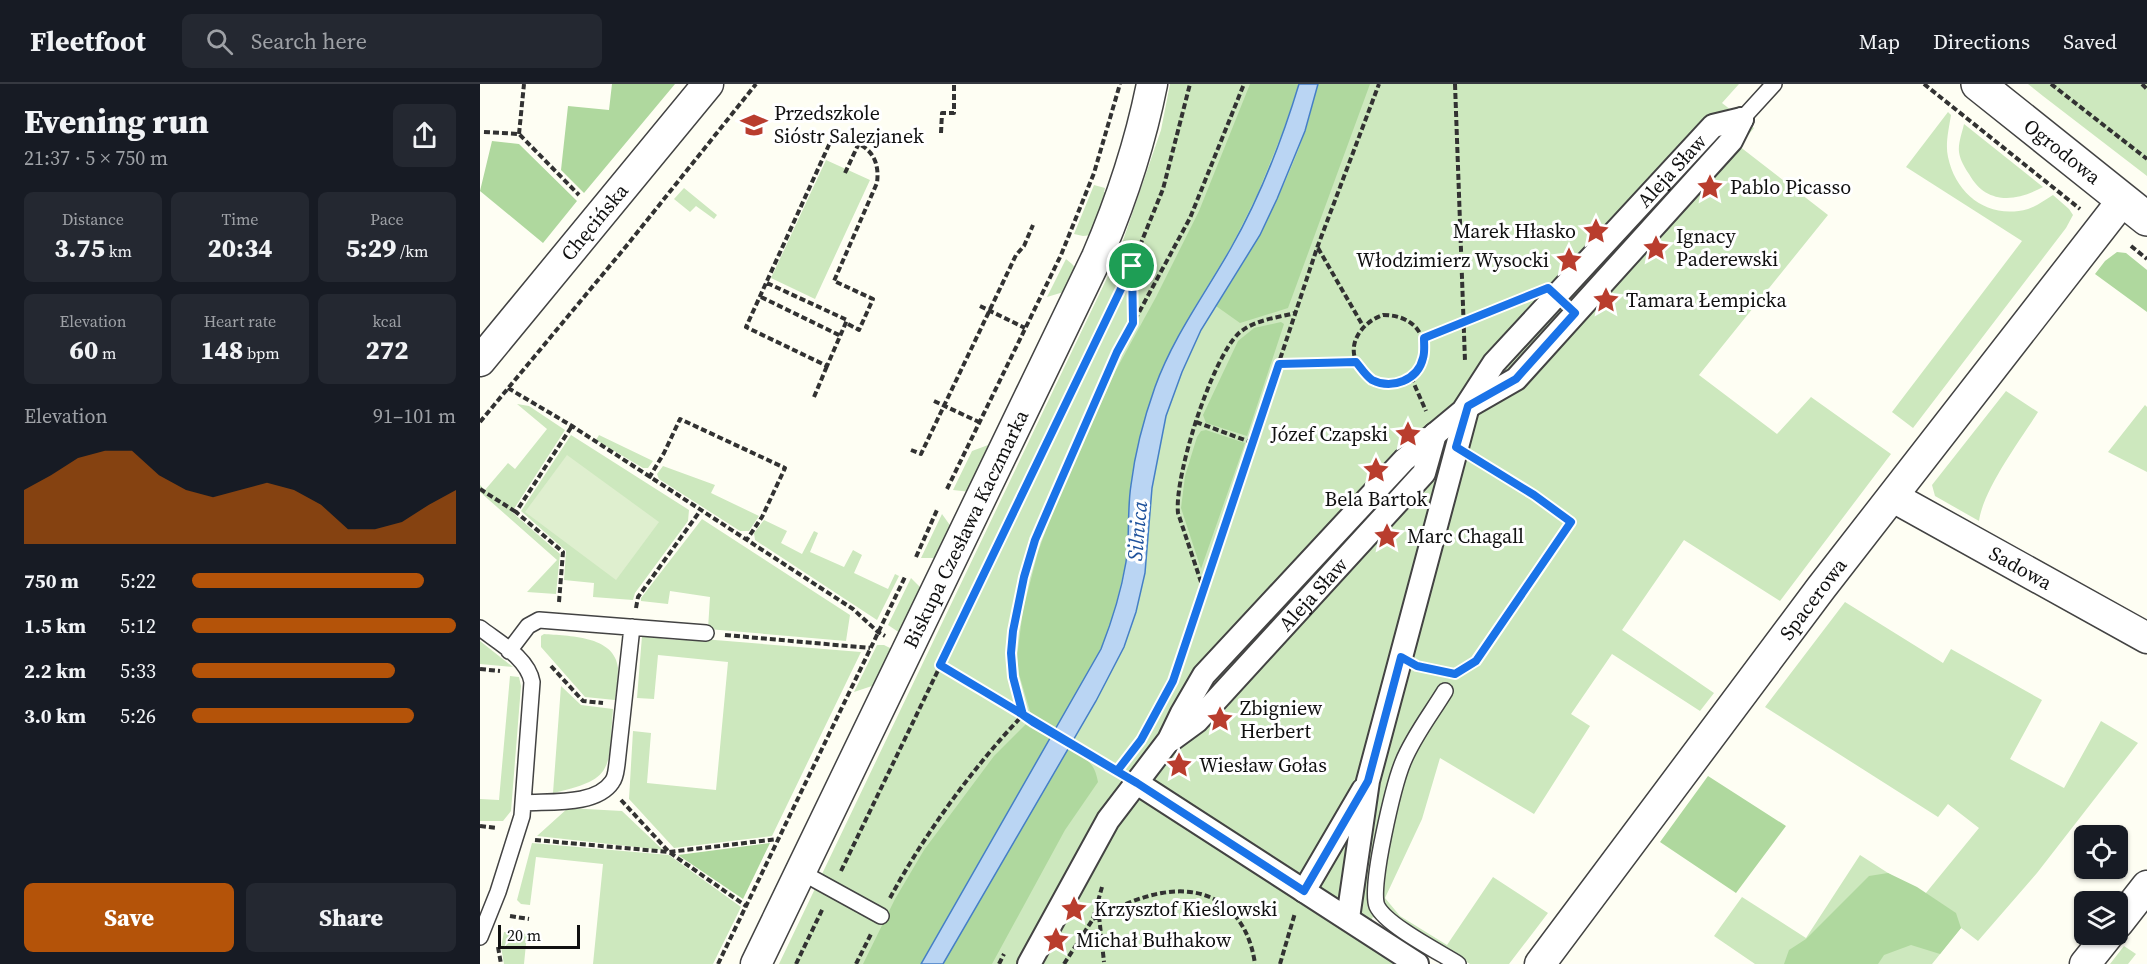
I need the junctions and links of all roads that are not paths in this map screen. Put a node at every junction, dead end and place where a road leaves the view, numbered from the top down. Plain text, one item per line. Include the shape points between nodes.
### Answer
1 (708, 84) edge
2 (1152, 84) edge
3 (1774, 84) edge
4 (1978, 84) edge
5 (1742, 119) joint
6 (2135, 210) edge
7 (480, 361) edge
8 (1468, 406) junction
9 (1435, 434) junction
10 (1454, 454) junction
11 (1424, 473) junction
12 (1893, 497) junction
13 (633, 627) junction
14 (480, 628) edge
15 (706, 633) road end
16 (2147, 638) edge
17 (509, 651) junction
18 (1445, 691) dead end
19 (1169, 741) junction
20 (1368, 781) junction
21 (1137, 783) junction
22 (524, 803) junction
23 (801, 872) junction
24 (2147, 886) edge
25 (1304, 891) junction
26 (2128, 910) edge
27 (881, 916) road end
28 (1348, 918) junction
29 (480, 937) edge
30 (2100, 945) edge
31 (756, 964) edge
32 (1029, 964) edge
33 (1417, 964) edge
34 (1458, 964) edge
35 (1540, 964) edge
36 (2085, 964) edge

1 - 7 street, Chęcińska
2 - 23 street, Biskupa Czesława Kaczmarka via 1135,154 1098,257
3 - 5 lane
4 - 6 street, Ogrodowa
5 - 8 street, Aleja Sław via 1731,141 1516,379
6 - 12 street, Spacerowa via 2087,226
8 - 9 street, Aleja Sław
8 - 10 street
9 - 11 street, Aleja Sław
9 - 19 street, Aleja Sław via 1404,460 1204,675
10 - 11 street
10 - 20 street
11 - 19 street, Aleja Sław via 1197,721
12 - 16 street, Sadowa
12 - 35 street, Spacerowa
13 - 15 lane
13 - 17 lane via 539,620
13 - 22 lane via 615,777 597,795 584,799
14 - 17 lane
17 - 22 lane via 526,666 532,682
18 - 34 lane via 1410,748 1398,777 1374,895 1388,919
19 - 21 street, Aleja Sław
20 - 25 street
20 - 28 street
21 - 25 street
21 - 32 street, Aleja Sław via 1108,820
22 - 29 lane
23 - 27 lane
23 - 31 street, Biskupa Czesława Kaczmarka
24 - 26 street
25 - 28 street
28 - 33 street
30 - 36 street

